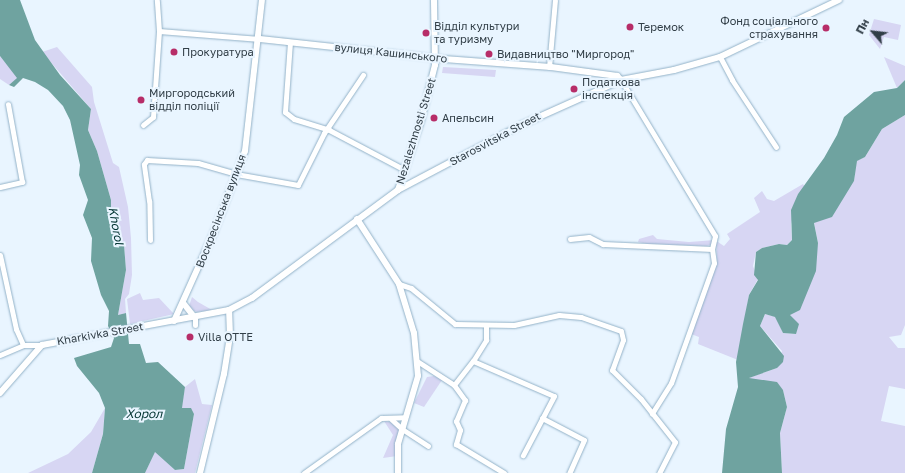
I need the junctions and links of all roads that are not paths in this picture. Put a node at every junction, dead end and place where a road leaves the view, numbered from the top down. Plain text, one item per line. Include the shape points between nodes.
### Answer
1 (157, 0) edge
2 (262, 0) edge
3 (434, 0) edge
4 (555, 0) edge
5 (839, 0) edge
6 (159, 31) junction
7 (260, 39) junction
8 (290, 42) junction
9 (720, 57) junction
10 (436, 58) junction
11 (549, 67) junction
12 (363, 75) dead end
13 (621, 80) junction
14 (8, 104) dead end
15 (143, 125) dead end
16 (329, 130) junction
17 (776, 147) dead end
18 (405, 170) junction
19 (236, 174) junction
20 (0, 187) edge
21 (398, 190) junction
22 (357, 219) junction
23 (570, 238) dead end
24 (150, 240) dead end
25 (712, 249) junction
26 (0, 255) edge
27 (399, 284) junction
28 (184, 304) junction
29 (229, 310) junction
30 (195, 318) junction
31 (174, 321) junction
32 (195, 325) dead end
33 (486, 326) junction
34 (23, 345) junction
35 (42, 345) junction
36 (0, 354) edge
37 (417, 361) junction
38 (473, 361) junction
39 (454, 385) junction
40 (0, 393) edge
41 (652, 414) junction
42 (405, 417) junction
43 (542, 418) junction
44 (391, 419) junction
45 (402, 429) junction
46 (428, 446) dead end
47 (523, 455) dead end
48 (200, 473) edge
49 (304, 473) edge
50 (398, 473) edge
51 (504, 473) edge
52 (569, 473) edge
53 (659, 473) edge

1 - 6 street
2 - 7 street, Воскресінська вулиця
3 - 10 street, Nezalezhnosti Street
4 - 11 street
5 - 9 street, Starosvitska Street
6 - 7 street, вулиця Кашинського
6 - 15 street via 153,117
7 - 8 street, вулиця Кашинського
7 - 19 street, Воскресінська вулиця via 245,151
8 - 10 street, вулиця Кашинського
8 - 16 street via 285,112 294,119
9 - 13 street, Starosvitska Street via 674,70
9 - 17 street
10 - 11 street, вулиця Кашинського
10 - 18 street, Nezalezhnosti Street via 421,121
11 - 13 street, вулиця Кашинського via 617,76
12 - 16 street
13 - 21 street, Starosvitska Street via 555,108
13 - 25 street via 713,229 715,236
14 - 20 street via 22,182
16 - 18 street
16 - 19 street via 313,153 298,185
18 - 21 street, Nezalezhnosti Street
19 - 24 street via 198,163 147,160 144,164 150,201
19 - 28 street, Воскресінська вулиця
21 - 22 street, Starosvitska Street
22 - 27 street
22 - 29 street, Starosvitska Street via 252,298
23 - 25 street via 589,237 603,244
25 - 41 street via 714,263 671,383
26 - 34 street via 16,329
27 - 33 street via 411,288 455,324
27 - 37 street via 414,333
28 - 30 street
28 - 31 street, Воскресінська вулиця
29 - 30 street, Starosvitska Street
29 - 48 street via 230,336 224,374
30 - 31 street, Starosvitska Street
30 - 32 street
31 - 35 street, Kharkivka Street
33 - 38 street via 486,340
33 - 41 street via 514,325 559,315 581,317 621,331 623,340 612,370
34 - 35 street
34 - 36 street
35 - 40 street, Kharkivka Street
37 - 39 street
37 - 42 street via 418,376
38 - 39 street
38 - 43 street via 554,396
39 - 51 street via 465,400 456,421 460,430 456,444
41 - 53 street via 675,442
42 - 44 street
42 - 45 street
43 - 47 street
43 - 52 street via 584,440
44 - 45 street
44 - 49 street via 381,418
45 - 46 street
45 - 50 street via 398,444

